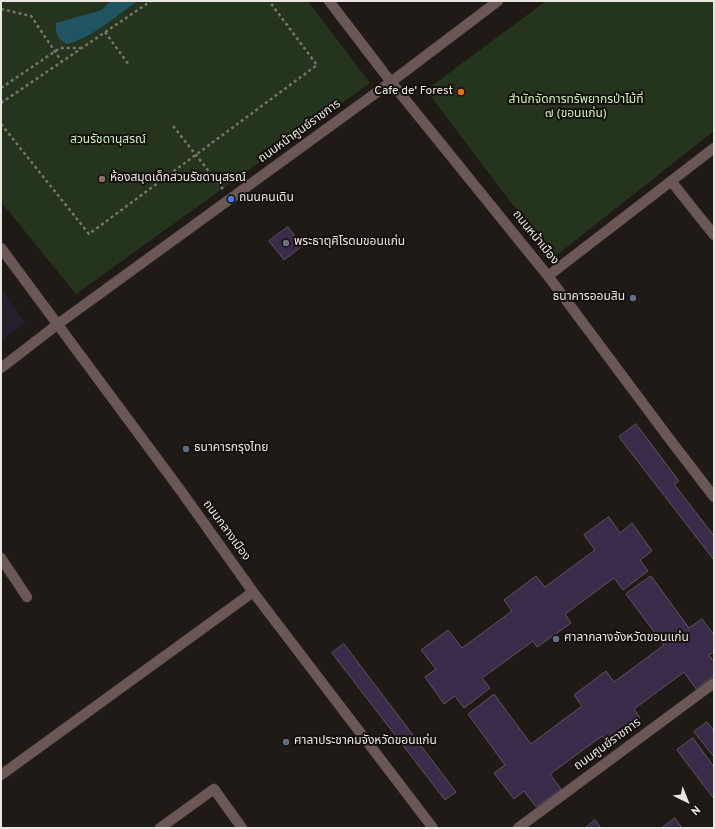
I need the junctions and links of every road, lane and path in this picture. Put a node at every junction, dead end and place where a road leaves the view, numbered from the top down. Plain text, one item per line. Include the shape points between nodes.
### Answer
1 (151, 1) edge
2 (269, 1) edge
3 (329, 1) edge
4 (498, 1) edge
5 (1, 10) edge
6 (105, 32) junction
7 (83, 48) junction
8 (55, 51) junction
9 (62, 62) junction
10 (129, 65) dead end
11 (391, 82) junction
12 (1, 88) edge
13 (1, 104) edge
14 (1, 124) edge
15 (173, 126) dead end
16 (714, 148) edge
17 (196, 155) junction
18 (671, 182) junction
19 (230, 198) junction
20 (714, 235) edge
21 (1, 248) edge
22 (548, 276) junction
23 (58, 324) junction
24 (1, 368) edge
25 (714, 496) edge
26 (1, 558) edge
27 (254, 592) junction
28 (27, 598) dead end
29 (714, 683) edge
30 (1, 775) edge
31 (160, 828) edge
32 (242, 828) edge
33 (433, 828) edge
34 (518, 828) edge

1 - 6 path
2 - 17 path via 317,65
3 - 11 street, ถนนหน้าเมือง
4 - 11 street, ถนนหน้าศูนย์ราชการ
5 - 8 path via 31,16
6 - 7 path
6 - 10 path
7 - 8 path via 60,48
7 - 9 path
8 - 9 path
8 - 12 path
9 - 13 path
11 - 19 street, ถนนหน้าศูนย์ราชการ
11 - 22 street, ถนนหน้าเมือง
14 - 17 path via 89,234
15 - 17 path
16 - 18 street
17 - 19 path
18 - 20 street
18 - 22 street
19 - 23 street, ถนนหน้าศูนย์ราชการ
21 - 23 street, ถนนกลางเมือง
22 - 25 street, ถนนหน้าเมือง
23 - 24 street, ถนนหน้าศูนย์ราชการ
23 - 27 street, ถนนกลางเมือง
26 - 28 street
27 - 30 street
27 - 33 street, ถนนกลางเมือง
29 - 34 street, ถนนศูนย์ราชการ
31 - 32 street via 214,789

